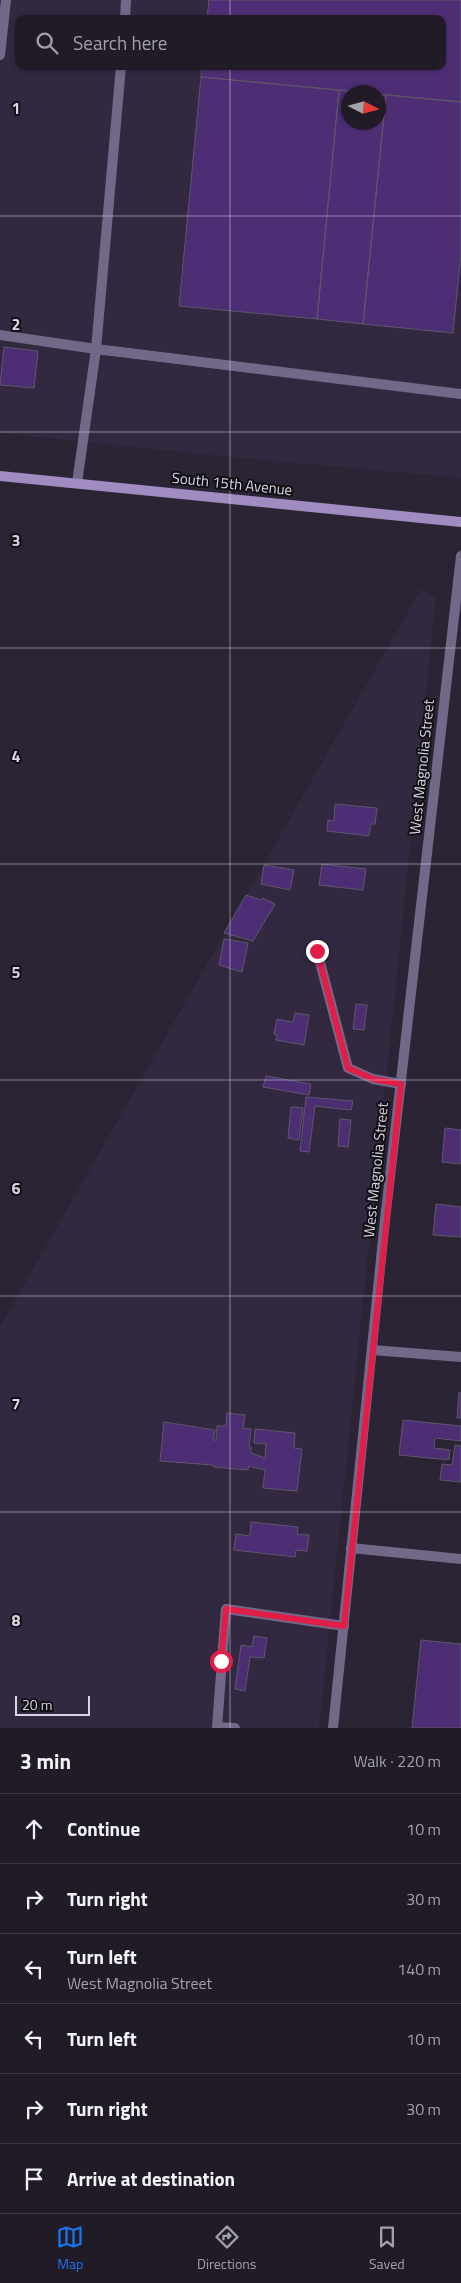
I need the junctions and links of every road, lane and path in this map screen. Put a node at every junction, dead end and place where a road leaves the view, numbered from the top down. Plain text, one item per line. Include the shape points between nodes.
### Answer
1 (6, 0) edge
2 (126, 0) edge
3 (125, 15) edge
4 (0, 55) edge
5 (121, 70) edge
6 (0, 335) edge
7 (96, 349) junction
8 (461, 394) edge
9 (0, 476) edge
10 (78, 483) junction
11 (461, 522) edge
12 (461, 556) edge
13 (317, 951) dead end
14 (401, 1084) junction
15 (372, 1350) junction
16 (461, 1357) edge
17 (351, 1548) junction
18 (461, 1559) edge
19 (344, 1626) junction
20 (235, 1728) edge
21 (333, 1728) edge

1 - 4 street
2 - 3 street
5 - 7 street
6 - 7 street
7 - 8 street
7 - 10 street
9 - 10 main road, South 15th Avenue
10 - 11 main road, South 15th Avenue
12 - 14 street, West Magnolia Street
13 - 14 street via 348,1068 373,1079
14 - 15 street, West Magnolia Street
15 - 16 street
15 - 17 street, West Magnolia Street
17 - 18 street
17 - 19 street, West Magnolia Street
19 - 20 street via 226,1609 217,1727
19 - 21 street, West Magnolia Street

